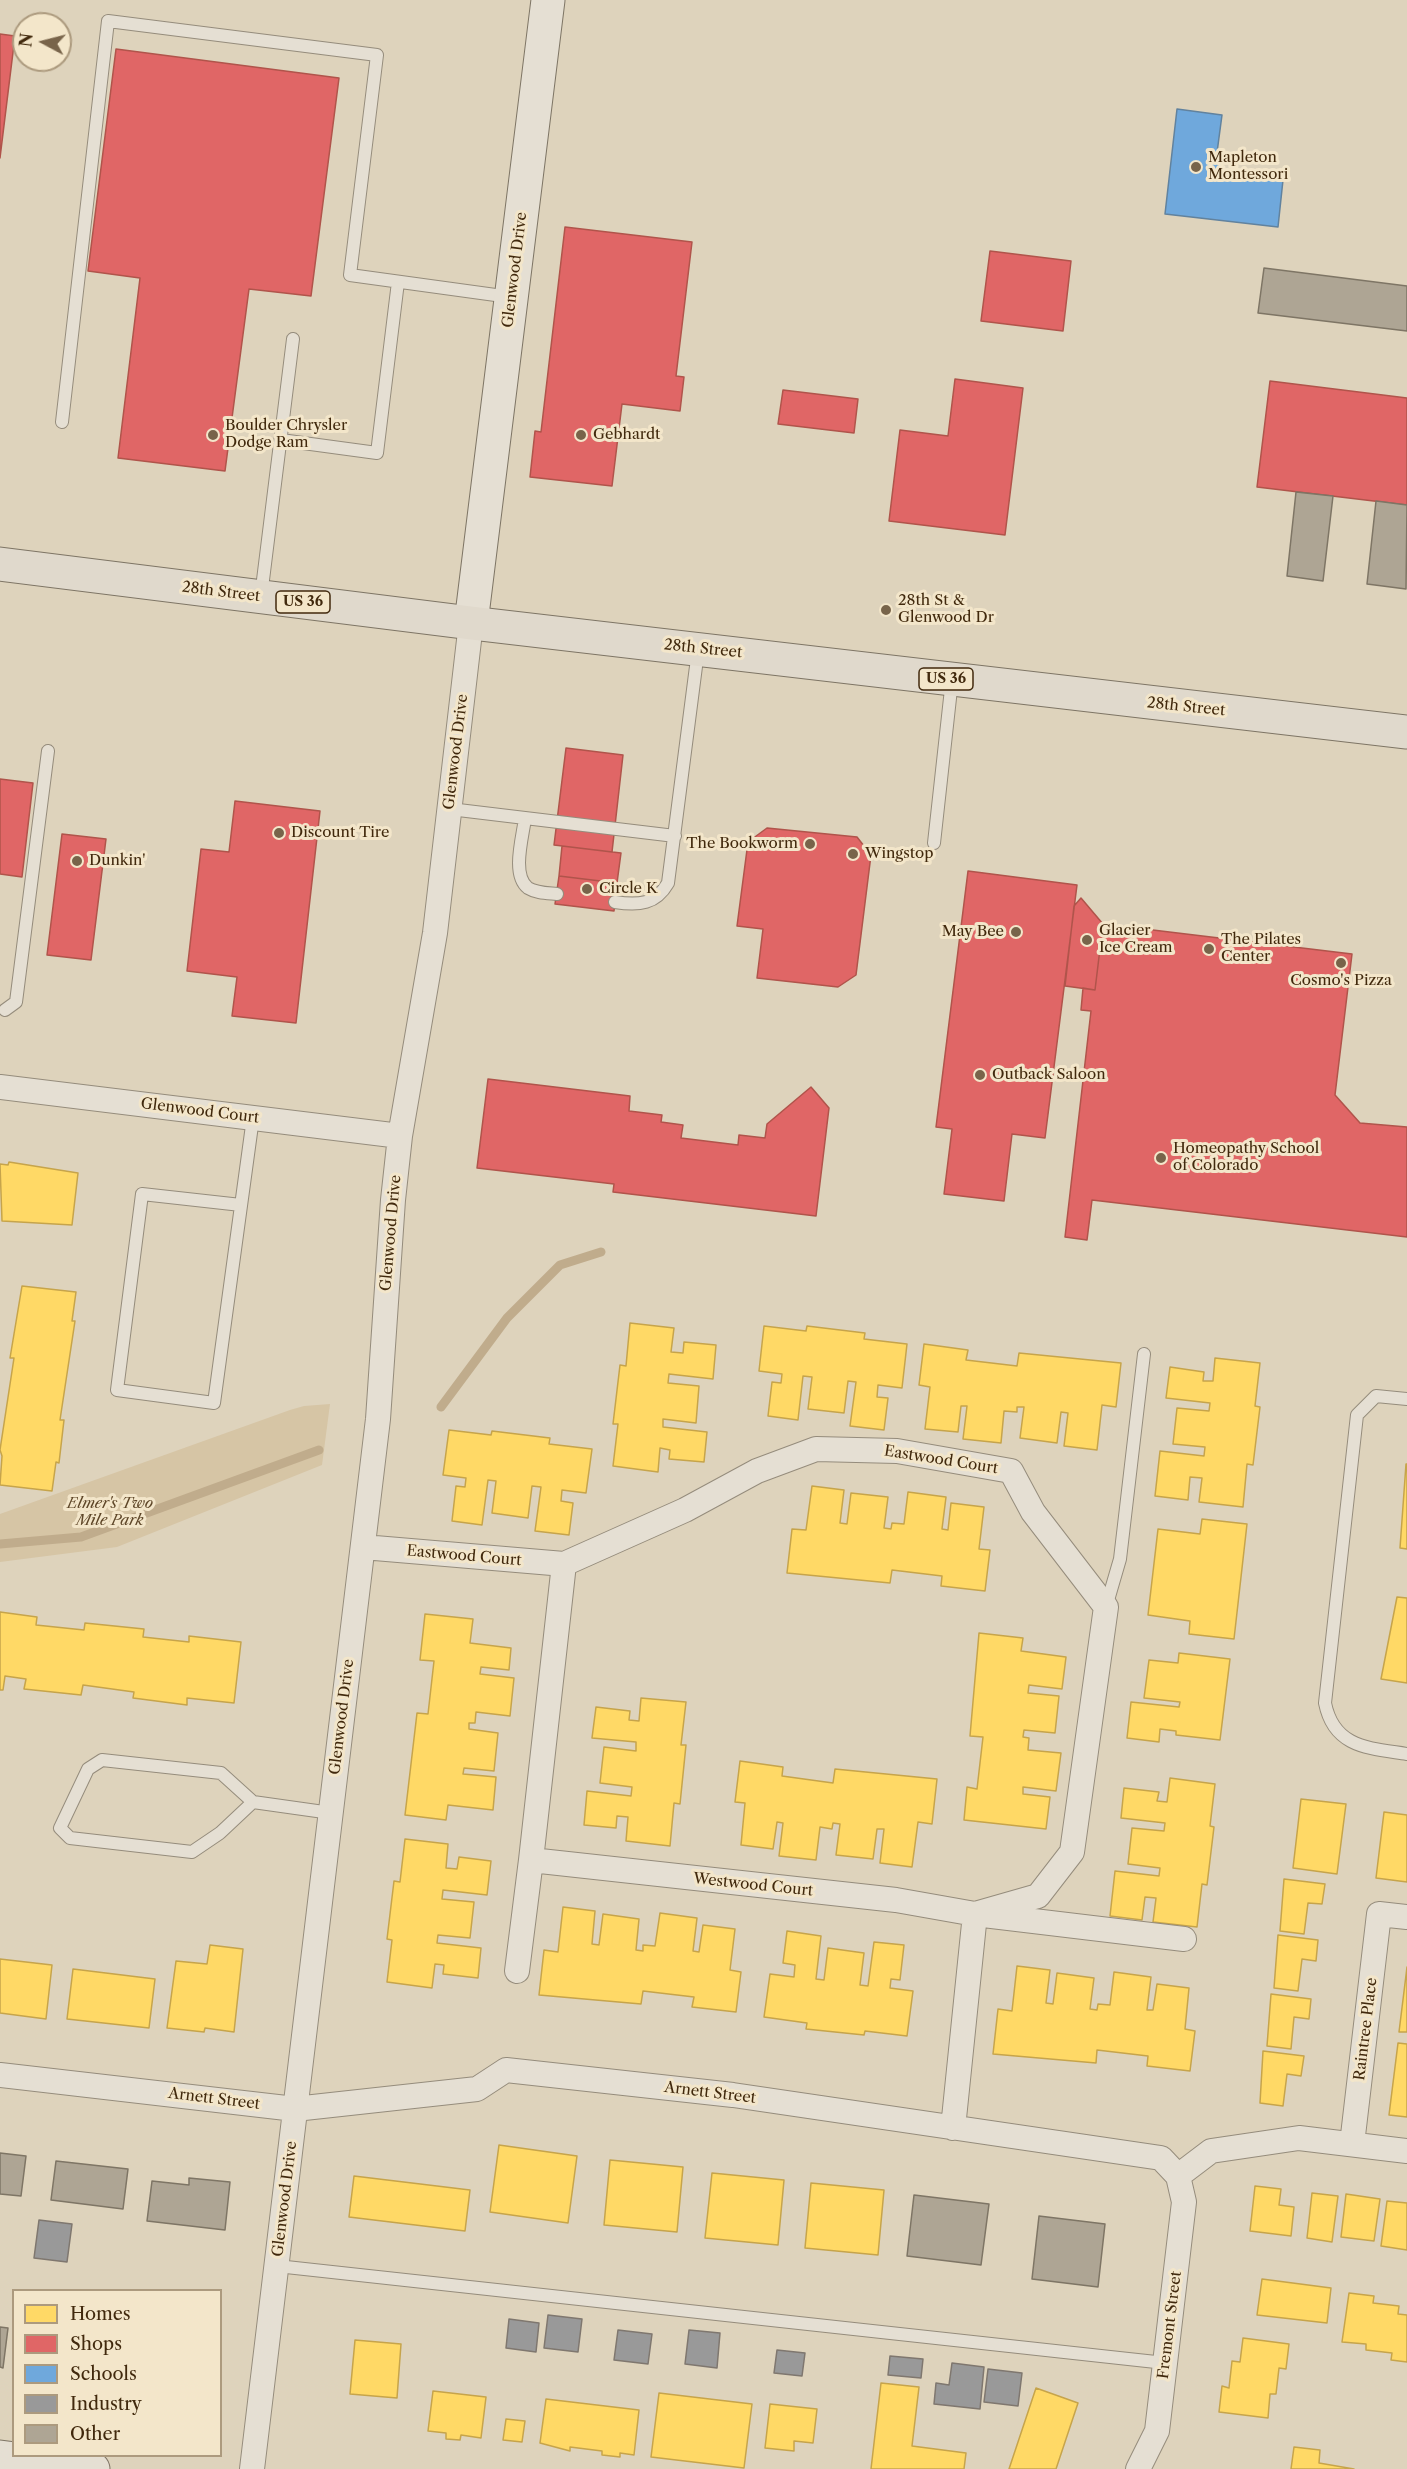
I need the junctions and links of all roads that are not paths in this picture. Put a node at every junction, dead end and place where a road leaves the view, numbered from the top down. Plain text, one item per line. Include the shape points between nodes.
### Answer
1 (548, 0) edge
2 (398, 282) junction
3 (511, 297) junction
4 (293, 339) dead end
5 (62, 422) dead end
6 (281, 440) junction
7 (0, 564) edge
8 (261, 597) junction
9 (471, 623) junction
10 (699, 649) junction
11 (952, 679) junction
12 (1407, 732) edge
13 (48, 751) dead end
14 (450, 809) junction
15 (525, 818) junction
16 (675, 836) junction
17 (934, 843) dead end
18 (556, 894) dead end
19 (615, 902) dead end
20 (4, 1010) dead end
21 (0, 1087) edge
22 (253, 1118) junction
23 (400, 1136) junction
24 (241, 1205) junction
25 (1144, 1354) dead end
26 (1407, 1399) edge
27 (363, 1547) junction
28 (564, 1564) junction
29 (1106, 1607) junction
30 (1407, 1754) edge
31 (253, 1802) junction
32 (331, 1813) junction
33 (531, 1860) junction
34 (975, 1914) junction
35 (1407, 1917) edge
36 (1184, 1939) dead end
37 (517, 1971) dead end
38 (0, 2075) edge
39 (295, 2109) junction
40 (953, 2128) junction
41 (1352, 2144) junction
42 (1407, 2151) edge
43 (1178, 2176) junction
44 (277, 2266) junction
45 (1165, 2363) junction
46 (0, 2457) edge
47 (79, 2468) edge
48 (252, 2469) edge
49 (1138, 2469) edge

1 - 3 street, Glenwood Drive
2 - 3 lane
2 - 5 lane via 350,275 377,55 108,21
2 - 6 lane via 377,453
3 - 9 street, Glenwood Drive
4 - 6 lane
6 - 8 lane
7 - 8 highway, 28th Street / US 36
8 - 9 highway, 28th Street / US 36
9 - 10 highway, 28th Street / US 36
9 - 14 street, Glenwood Drive
10 - 11 highway, 28th Street / US 36
10 - 16 lane
11 - 12 highway, 28th Street / US 36
11 - 17 lane
13 - 20 lane via 16,1002
14 - 15 lane
14 - 23 street, Glenwood Drive via 435,933
15 - 16 lane
15 - 18 lane via 519,872 523,882 537,892
16 - 19 lane via 663,892 642,904
21 - 22 street, Glenwood Court
22 - 23 street, Glenwood Court
22 - 24 lane
23 - 27 street, Glenwood Drive via 378,1419
24 - 24 lane via 214,1403 117,1390 142,1194
25 - 29 lane via 1119,1559
26 - 30 lane via 1376,1396 1356,1415 1325,1703 1341,1736 1368,1748
27 - 28 street, Eastwood Court
27 - 32 street, Glenwood Drive
28 - 29 street, Eastwood Court via 685,1510 757,1472 816,1449 897,1451 1011,1471 1033,1512
28 - 33 street
29 - 34 street via 1072,1852 1038,1896
31 - 31 lane via 222,1773 102,1760 88,1769 60,1828 70,1838 192,1852 220,1833
31 - 32 lane
32 - 39 street, Glenwood Drive
33 - 34 street, Westwood Court via 896,1900
33 - 37 street
34 - 36 street, Westwood Court
34 - 40 street
35 - 41 street, Raintree Place via 1379,1914
38 - 39 street, Arnett Street
39 - 40 street, Arnett Street via 477,2089 506,2070 733,2095
39 - 44 street, Glenwood Drive
40 - 43 street, Arnett Street via 1161,2158
41 - 42 street
41 - 43 street via 1299,2138 1212,2151
43 - 45 street, Fremont Street via 1184,2202
44 - 45 lane
44 - 48 street, Glenwood Drive
45 - 49 street, Fremont Street via 1157,2431
46 - 47 street

